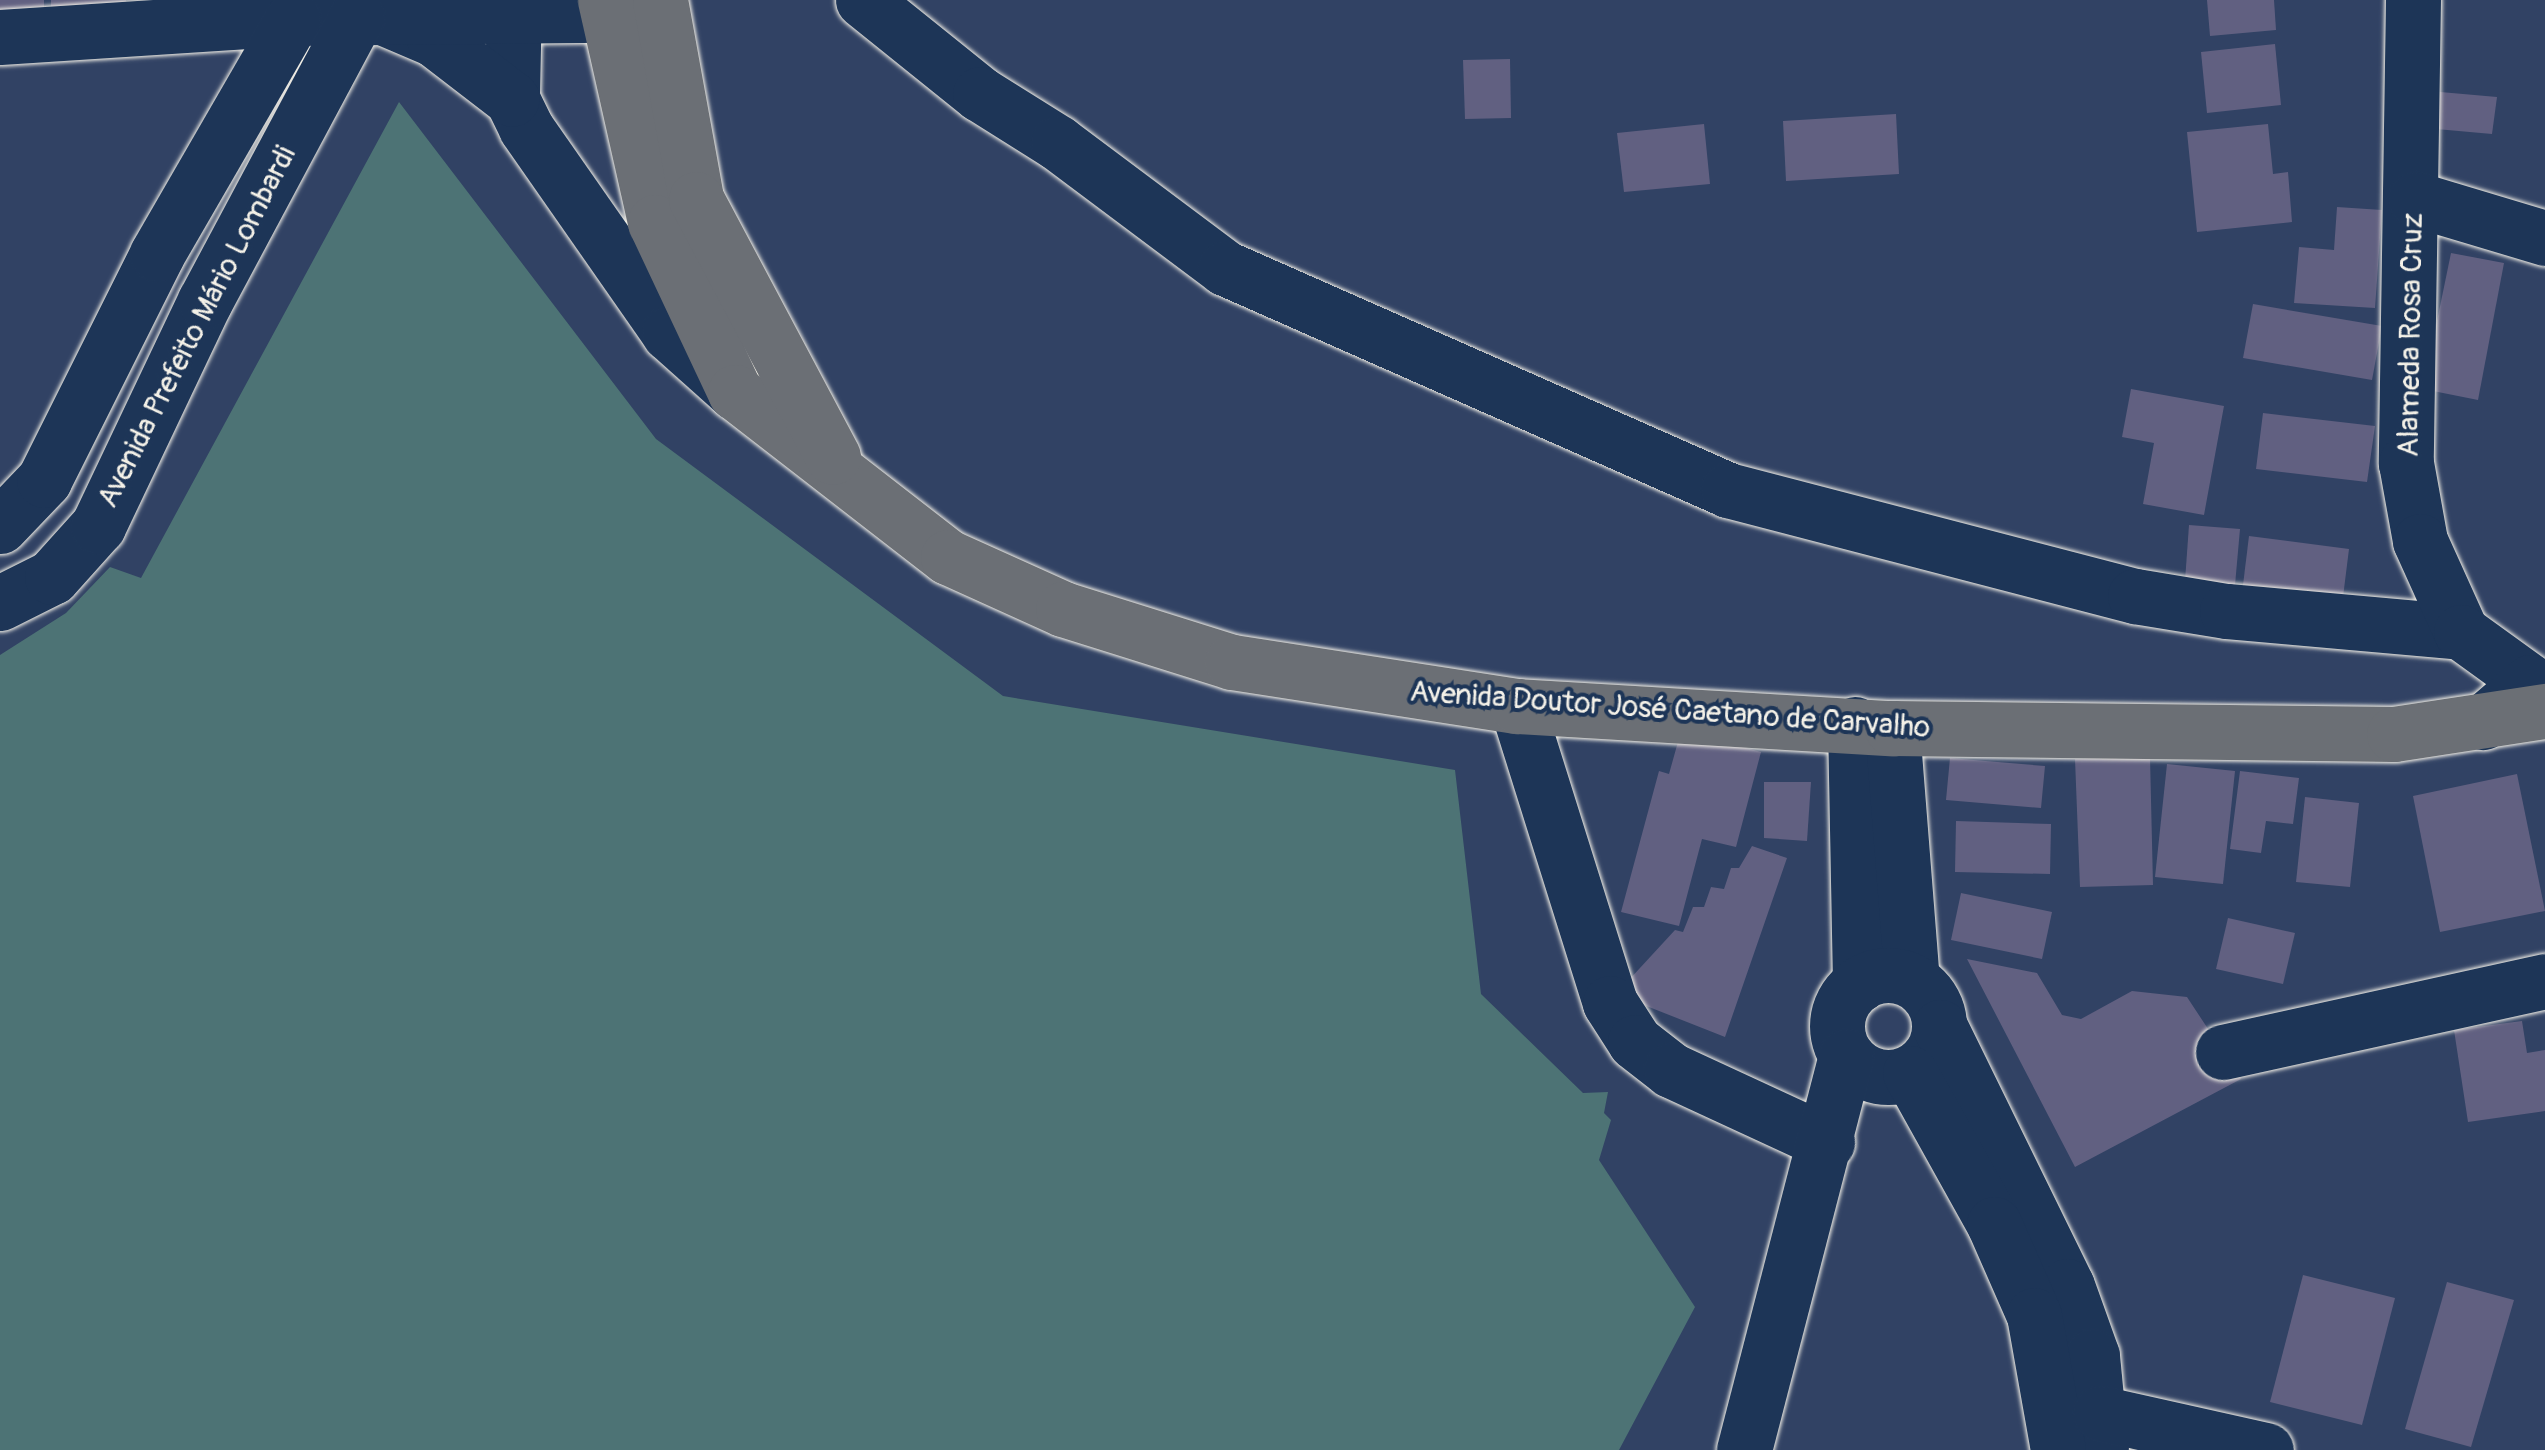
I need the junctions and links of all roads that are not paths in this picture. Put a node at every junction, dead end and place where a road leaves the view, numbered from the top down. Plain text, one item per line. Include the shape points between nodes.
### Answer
1 (863, 0) edge
2 (2414, 0) edge
3 (513, 6) edge
4 (604, 6) edge
5 (660, 7) edge
6 (386, 10) edge
7 (293, 18) junction
8 (0, 37) edge
9 (512, 99) junction
10 (2415, 198) junction
11 (2545, 238) edge
12 (735, 392) junction
13 (844, 477) junction
14 (44, 480) junction
15 (0, 526) edge
16 (98, 526) junction
17 (0, 603) edge
18 (2461, 632) junction
19 (1517, 706) junction
20 (2545, 711) edge
21 (2483, 722) junction
22 (1874, 726) junction
23 (2545, 980) edge
24 (1886, 982) junction
25 (1940, 1027) junction
26 (2224, 1052) dead end
27 (1846, 1056) junction
28 (1910, 1073) junction
29 (1826, 1142) junction
30 (2100, 1432) edge
31 (1744, 1450) edge
32 (2058, 1450) edge
33 (2266, 1450) edge

1 - 18 street via 980,94 1058,143 1224,268 1728,490 2135,596 2227,612
2 - 10 street, Alameda Rosa Cruz
3 - 4 street
3 - 6 street
3 - 9 street
4 - 5 street
4 - 12 main road, Avenida Doutor José Caetano de Carvalho via 655,222
5 - 13 main road, Avenida Doutor José Caetano de Carvalho via 696,199
6 - 7 street
6 - 9 street
6 - 16 street, Avenida Prefeito Mário Lombardi via 205,301
7 - 8 street
7 - 14 street, Avenida Prefeito Mário Lombardi via 156,254
9 - 12 street via 648,305
10 - 11 street
10 - 18 street, Alameda Rosa Cruz via 2406,463 2420,540
12 - 13 main road, Avenida Doutor José Caetano de Carvalho
13 - 19 main road, Avenida Doutor José Caetano de Carvalho via 948,558 1063,609 1232,662
14 - 15 street, Avenida Prefeito Mário Lombardi
14 - 16 street
16 - 17 street, Avenida Prefeito Mário Lombardi via 52,577
18 - 21 street via 2530,682
19 - 22 main road, Avenida Doutor José Caetano de Carvalho
19 - 29 street via 1610,1003 1635,1042 1671,1070
20 - 21 main road, Avenida Doutor José Caetano de Carvalho
21 - 22 main road, Avenida Doutor José Caetano de Carvalho via 2394,734
22 - 24 street
23 - 26 street
24 - 25 street via 1933,998
24 - 27 street via 1838,1016
25 - 28 street via 1926,1062
25 - 30 street via 2067,1286 2092,1356
27 - 28 street via 1876,1076
27 - 29 street
28 - 32 street via 1994,1224 2034,1315
29 - 31 street
30 - 33 street

